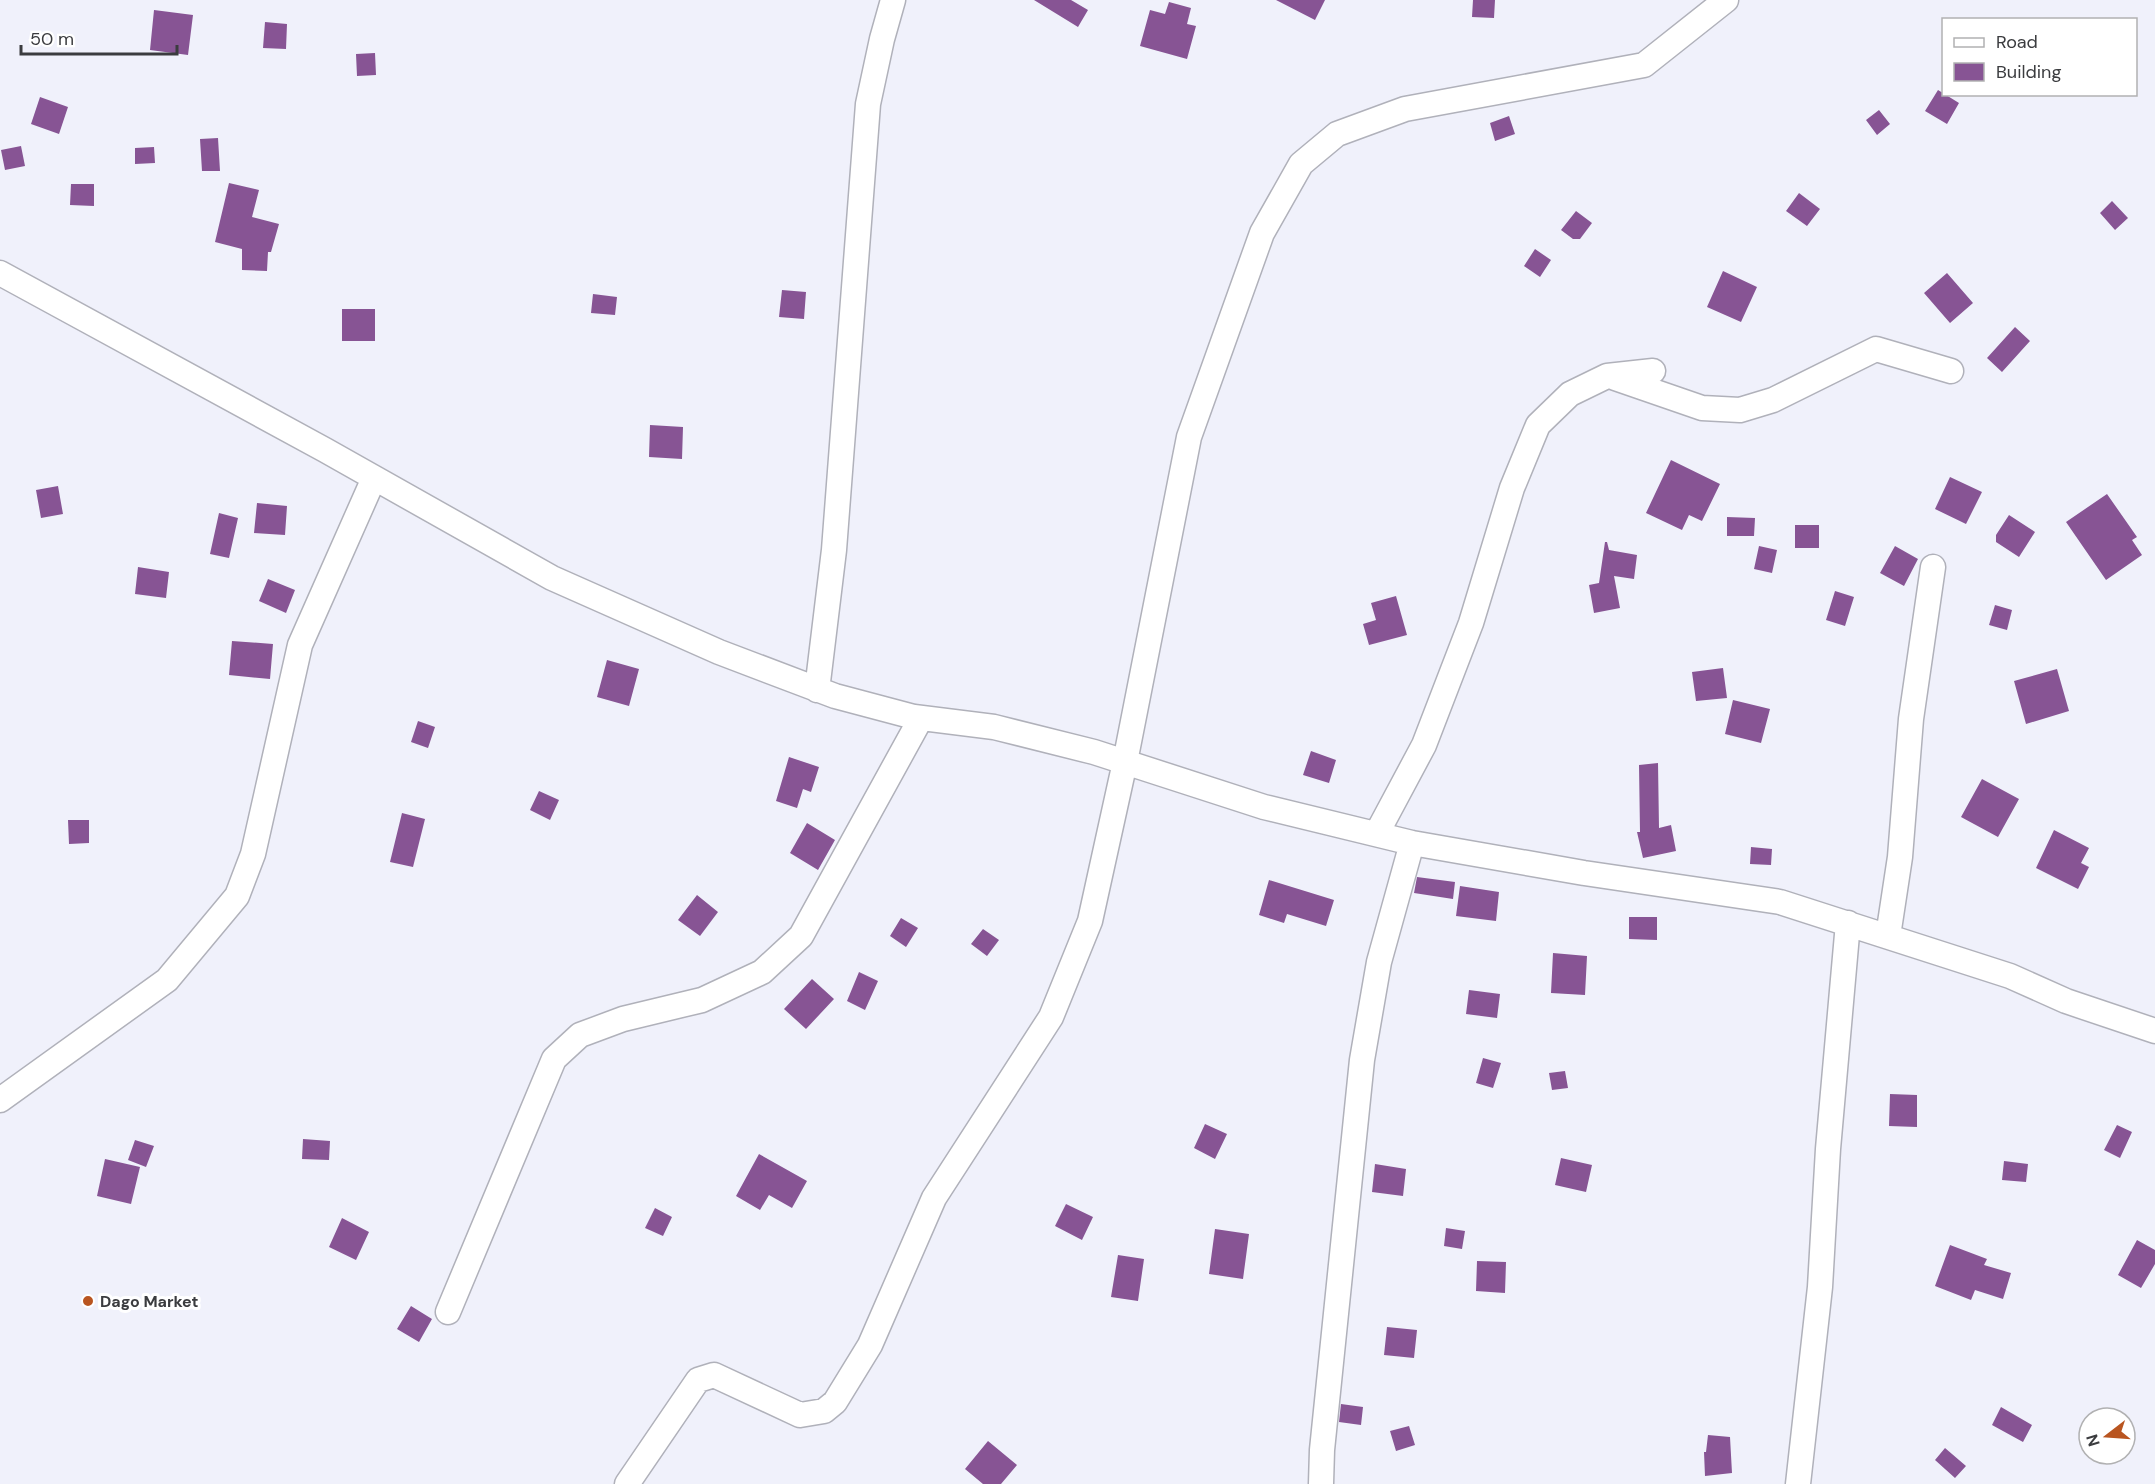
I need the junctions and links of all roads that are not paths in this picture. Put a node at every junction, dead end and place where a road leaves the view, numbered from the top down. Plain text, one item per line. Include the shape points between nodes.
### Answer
1 (893, 0) edge
2 (1726, 0) edge
3 (0, 273) edge
4 (1653, 371) dead end
5 (1951, 371) dead end
6 (1607, 376) junction
7 (374, 478) junction
8 (1933, 567) dead end
9 (817, 690) junction
10 (921, 718) junction
11 (1125, 762) junction
12 (1377, 833) junction
13 (1412, 843) junction
14 (1848, 923) junction
15 (1888, 936) junction
16 (2155, 1031) edge
17 (0, 1100) edge
18 (448, 1312) dead end
19 (627, 1484) edge
20 (1321, 1484) edge
21 (1798, 1484) edge

1 - 9 street via 868,104 834,550
2 - 11 street via 1644,65 1405,109 1337,134 1301,164 1262,233 1189,437
3 - 7 street
4 - 6 street
5 - 6 street via 1876,349 1773,400 1740,410 1702,408
6 - 12 street via 1570,394 1539,425 1512,488 1471,623 1424,745
7 - 9 street via 552,579
7 - 17 street via 300,645 253,854 237,896 167,980
8 - 15 street via 1911,719 1900,857
9 - 10 street
10 - 11 street via 994,727
10 - 18 street via 801,936 762,972 702,1000 623,1019 580,1035 554,1059
11 - 12 street via 1264,807
11 - 19 street via 1090,921 1051,1017 934,1198 870,1345 835,1402 824,1412 800,1415 714,1375 698,1380
12 - 13 street
13 - 14 street via 1780,902
13 - 20 street via 1378,962 1362,1060
14 - 15 street
14 - 21 street via 1820,1287
15 - 16 street via 2010,976 2066,1001

